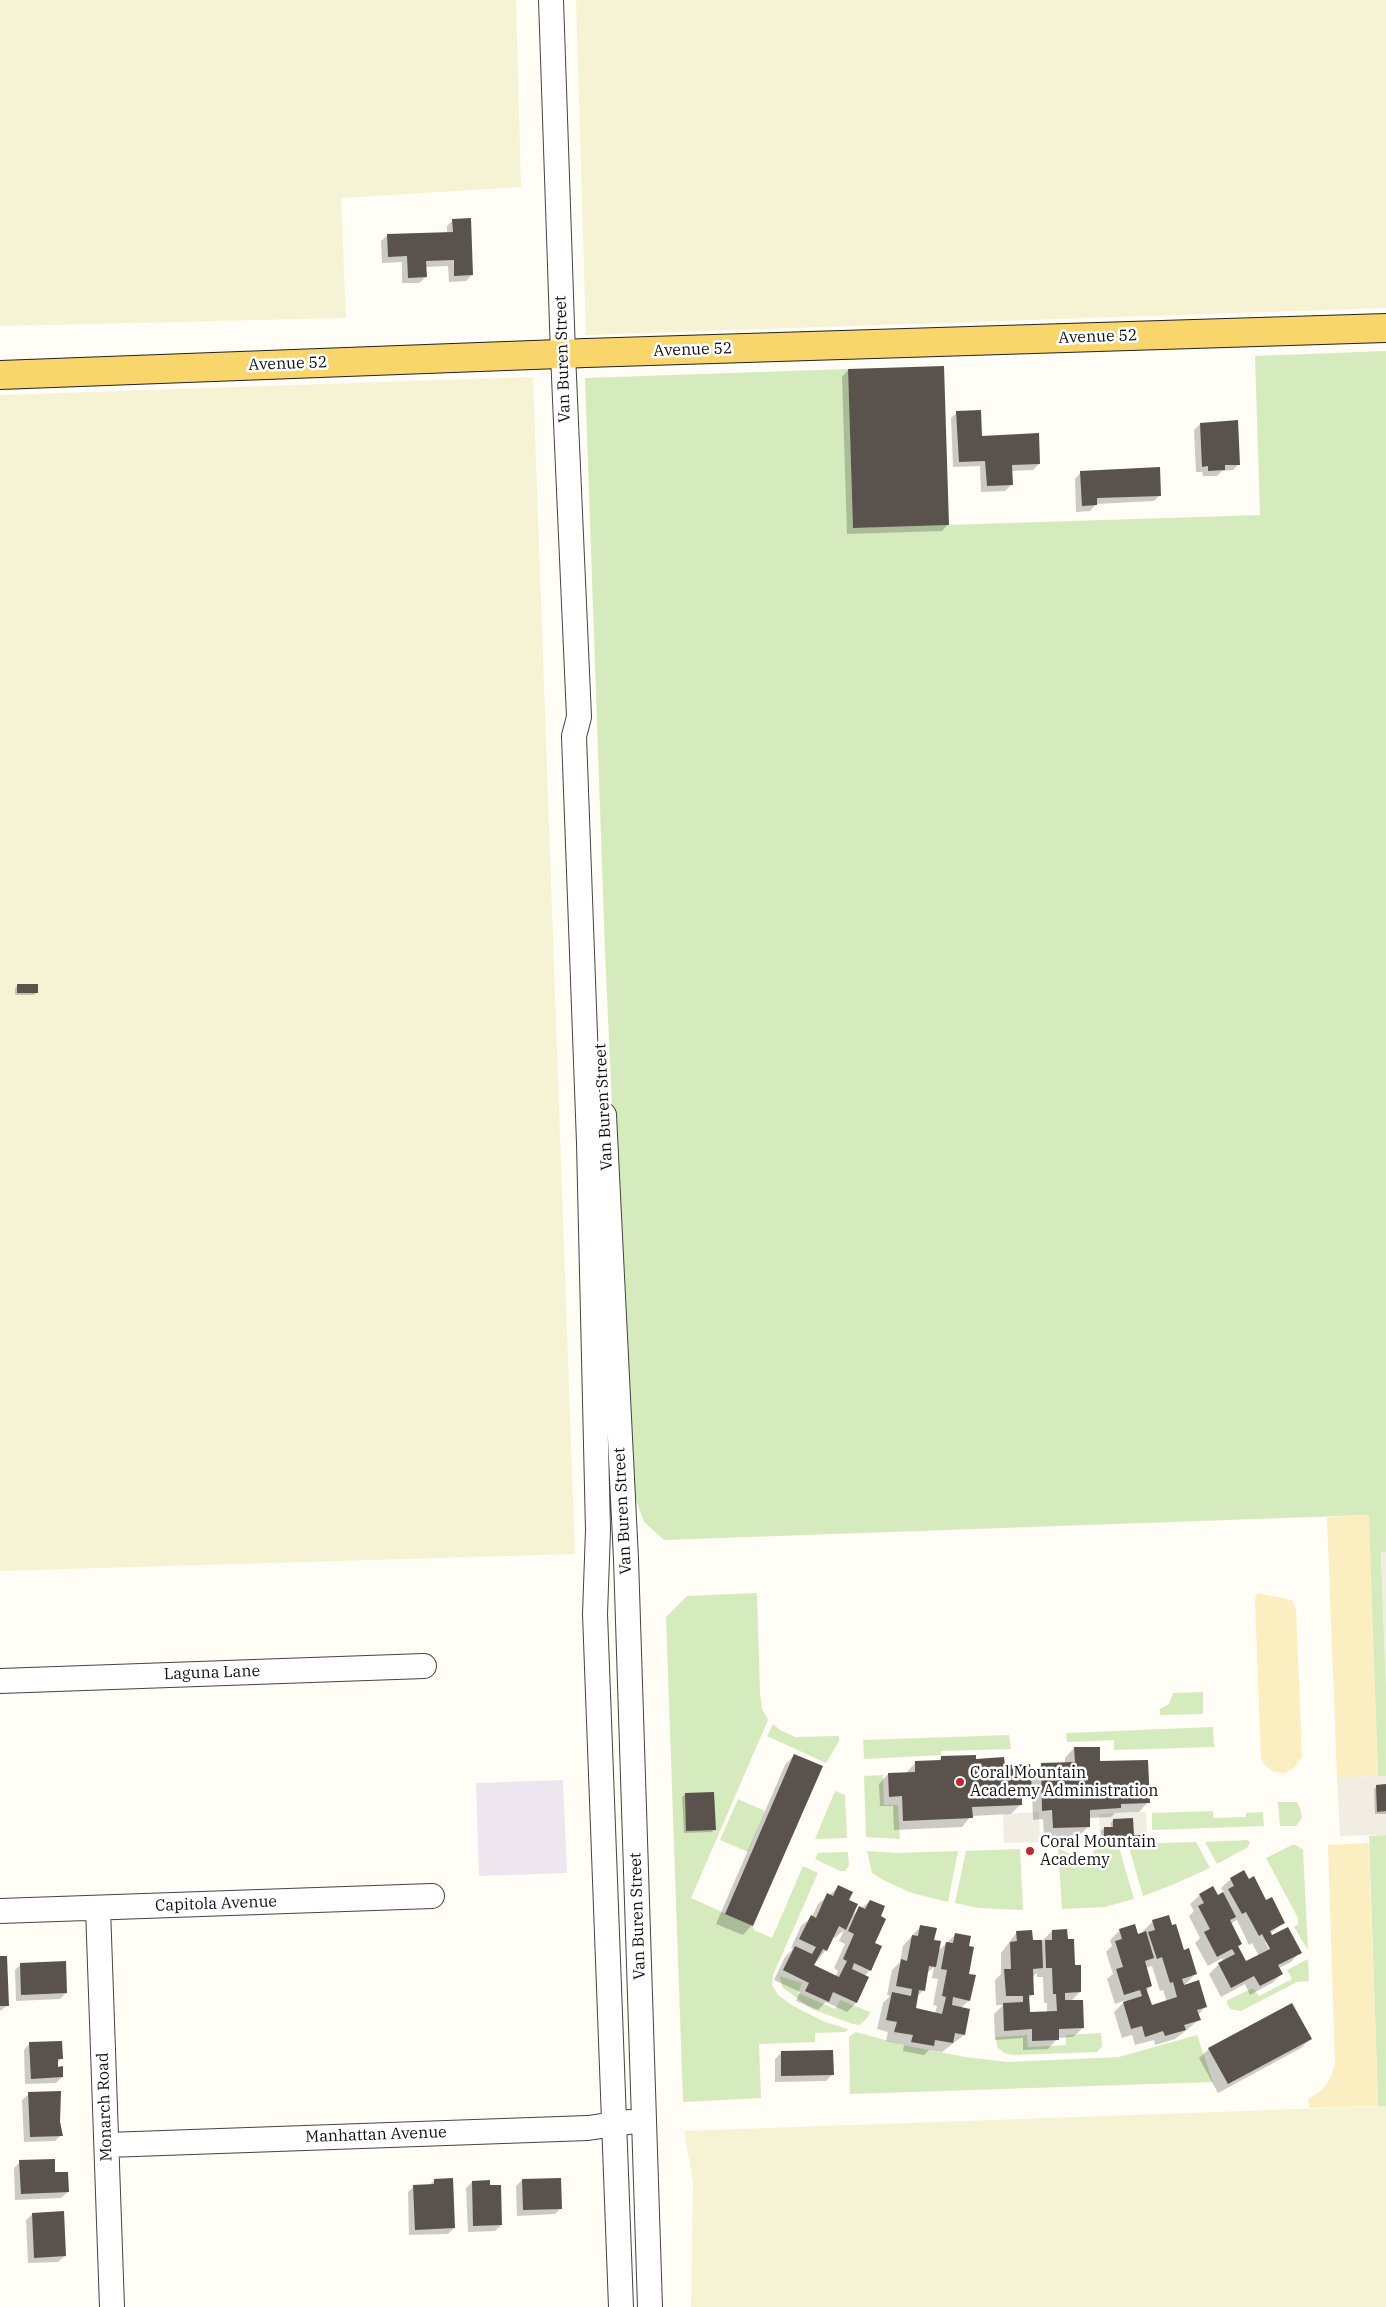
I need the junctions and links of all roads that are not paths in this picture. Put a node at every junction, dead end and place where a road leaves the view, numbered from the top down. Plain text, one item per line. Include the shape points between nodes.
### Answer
1 (552, 0) edge
2 (1386, 328) edge
3 (562, 354) junction
4 (0, 375) edge
5 (579, 718) junction
6 (639, 1559) dead end
7 (424, 1666) dead end
8 (0, 1681) edge
9 (632, 1711) junction
10 (432, 1896) dead end
11 (98, 1908) junction
12 (0, 1911) edge
13 (645, 2119) junction
14 (614, 2124) junction
15 (106, 2145) junction
16 (112, 2307) edge
17 (621, 2307) edge
18 (650, 2307) edge

1 - 3 street, Van Buren Street
2 - 3 main road, Avenue 52
3 - 4 main road, Avenue 52
3 - 5 street, Van Buren Street
5 - 9 street, Van Buren Street via 587,736 589,763
5 - 14 street, Van Buren Street via 574,736 589,1143 598,1530 595,1614
6 - 9 street via 644,1683
7 - 8 street, Laguna Lane
9 - 13 street, Van Buren Street
10 - 11 street, Capitola Avenue
11 - 12 street, Capitola Avenue
11 - 15 street, Monarch Road
13 - 14 street, Manhattan Avenue
13 - 18 street, Van Buren Street
14 - 15 street, Manhattan Avenue via 586,2128
14 - 17 street, Van Buren Street
15 - 16 street, Monarch Road

